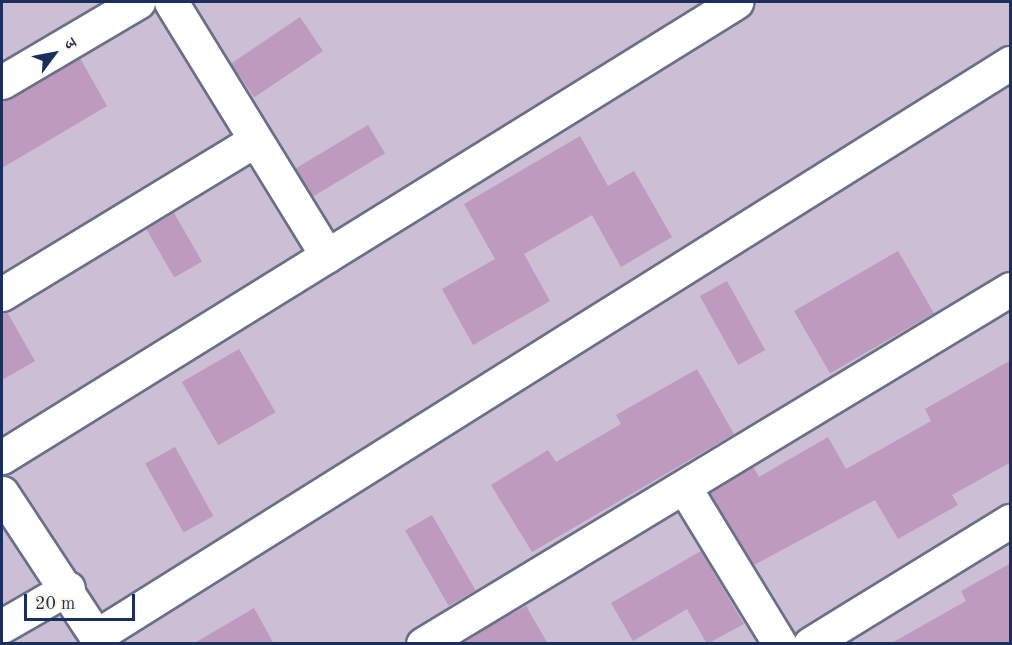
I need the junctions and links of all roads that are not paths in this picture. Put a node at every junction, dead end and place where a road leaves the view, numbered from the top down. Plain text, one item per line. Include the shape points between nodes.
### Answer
1 (138, 2) edge
2 (171, 2) edge
3 (736, 2) edge
4 (1011, 63) edge
5 (2, 82) edge
6 (254, 141) junction
7 (327, 256) junction
8 (1011, 289) edge
9 (2, 294) edge
10 (2, 457) edge
11 (684, 487) junction
12 (2, 493) edge
13 (1011, 521) edge
14 (68, 588) junction
15 (2, 626) edge
16 (100, 639) edge
17 (423, 644) edge
18 (780, 644) edge
19 (810, 644) edge

1 - 5 street
2 - 6 street
3 - 7 street
4 - 16 street
6 - 7 street
6 - 9 street
7 - 10 street
8 - 11 street
11 - 17 street
11 - 18 street
12 - 14 street
13 - 19 street
14 - 15 street
14 - 16 street

